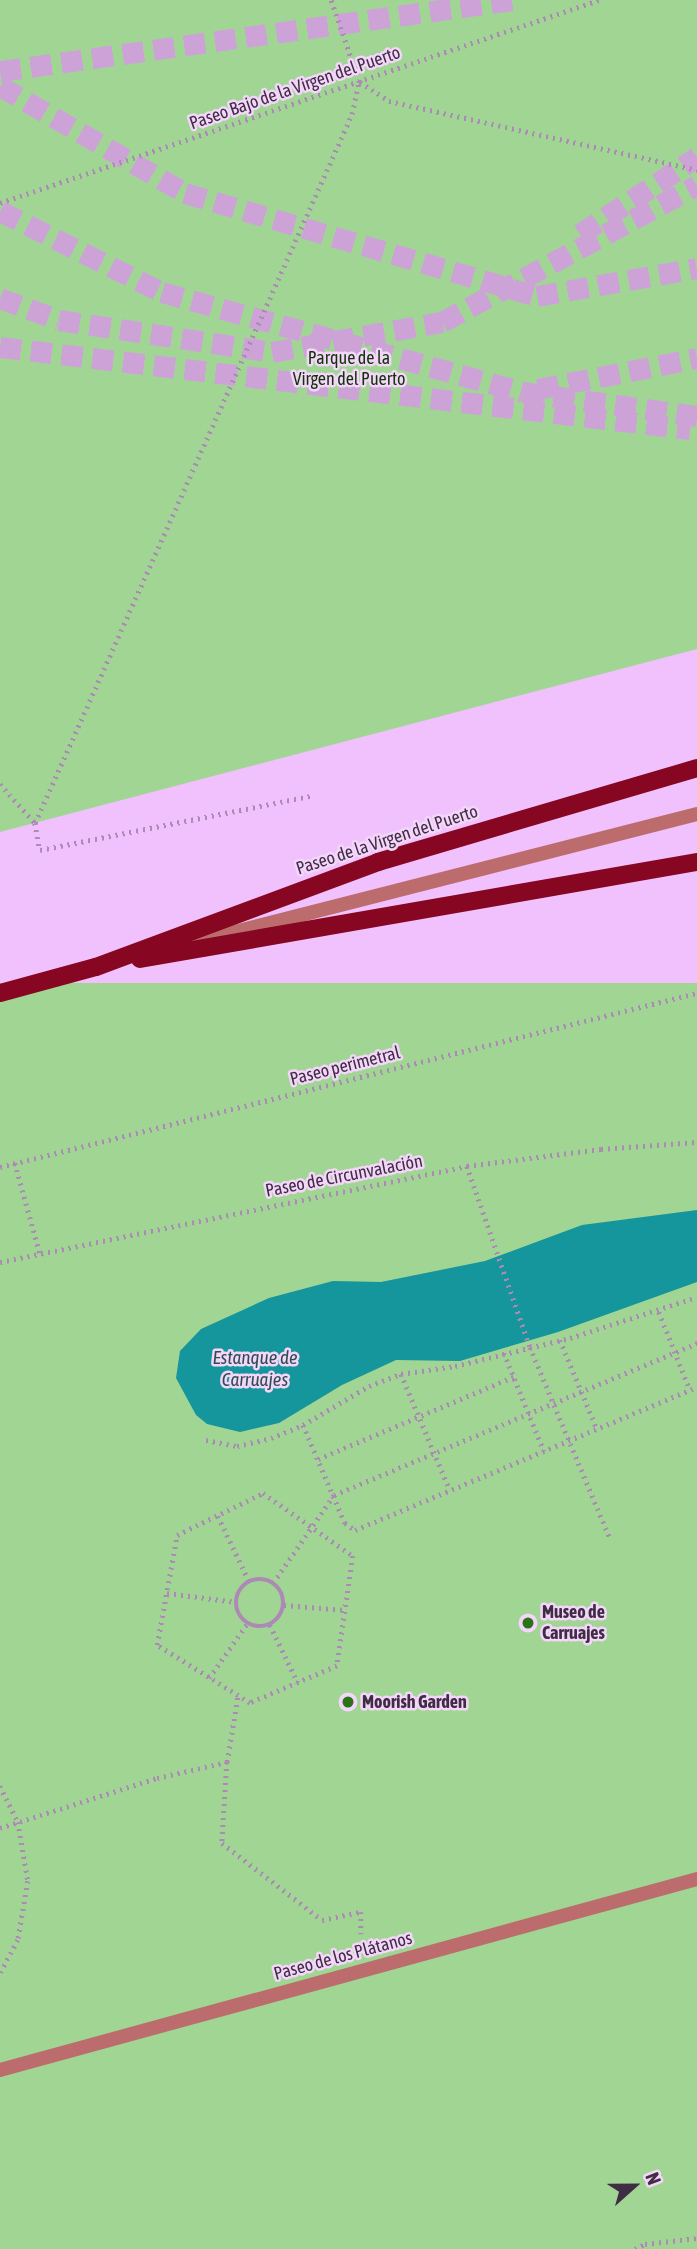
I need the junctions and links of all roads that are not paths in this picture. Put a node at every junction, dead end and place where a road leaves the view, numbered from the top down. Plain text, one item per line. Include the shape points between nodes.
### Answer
1 (697, 768) edge
2 (697, 814) edge
3 (697, 862) edge
4 (96, 967) junction
5 (0, 993) edge
6 (697, 1879) edge
7 (0, 2070) edge

1 - 4 main road, Paseo de la Virgen del Puerto via 378,862
2 - 4 street, Paseo de la Virgen del Puerto
3 - 4 main road, Paseo de la Virgen del Puerto
4 - 5 main road, Paseo de la Virgen del Puerto
6 - 7 street, Paseo de los Plátanos

